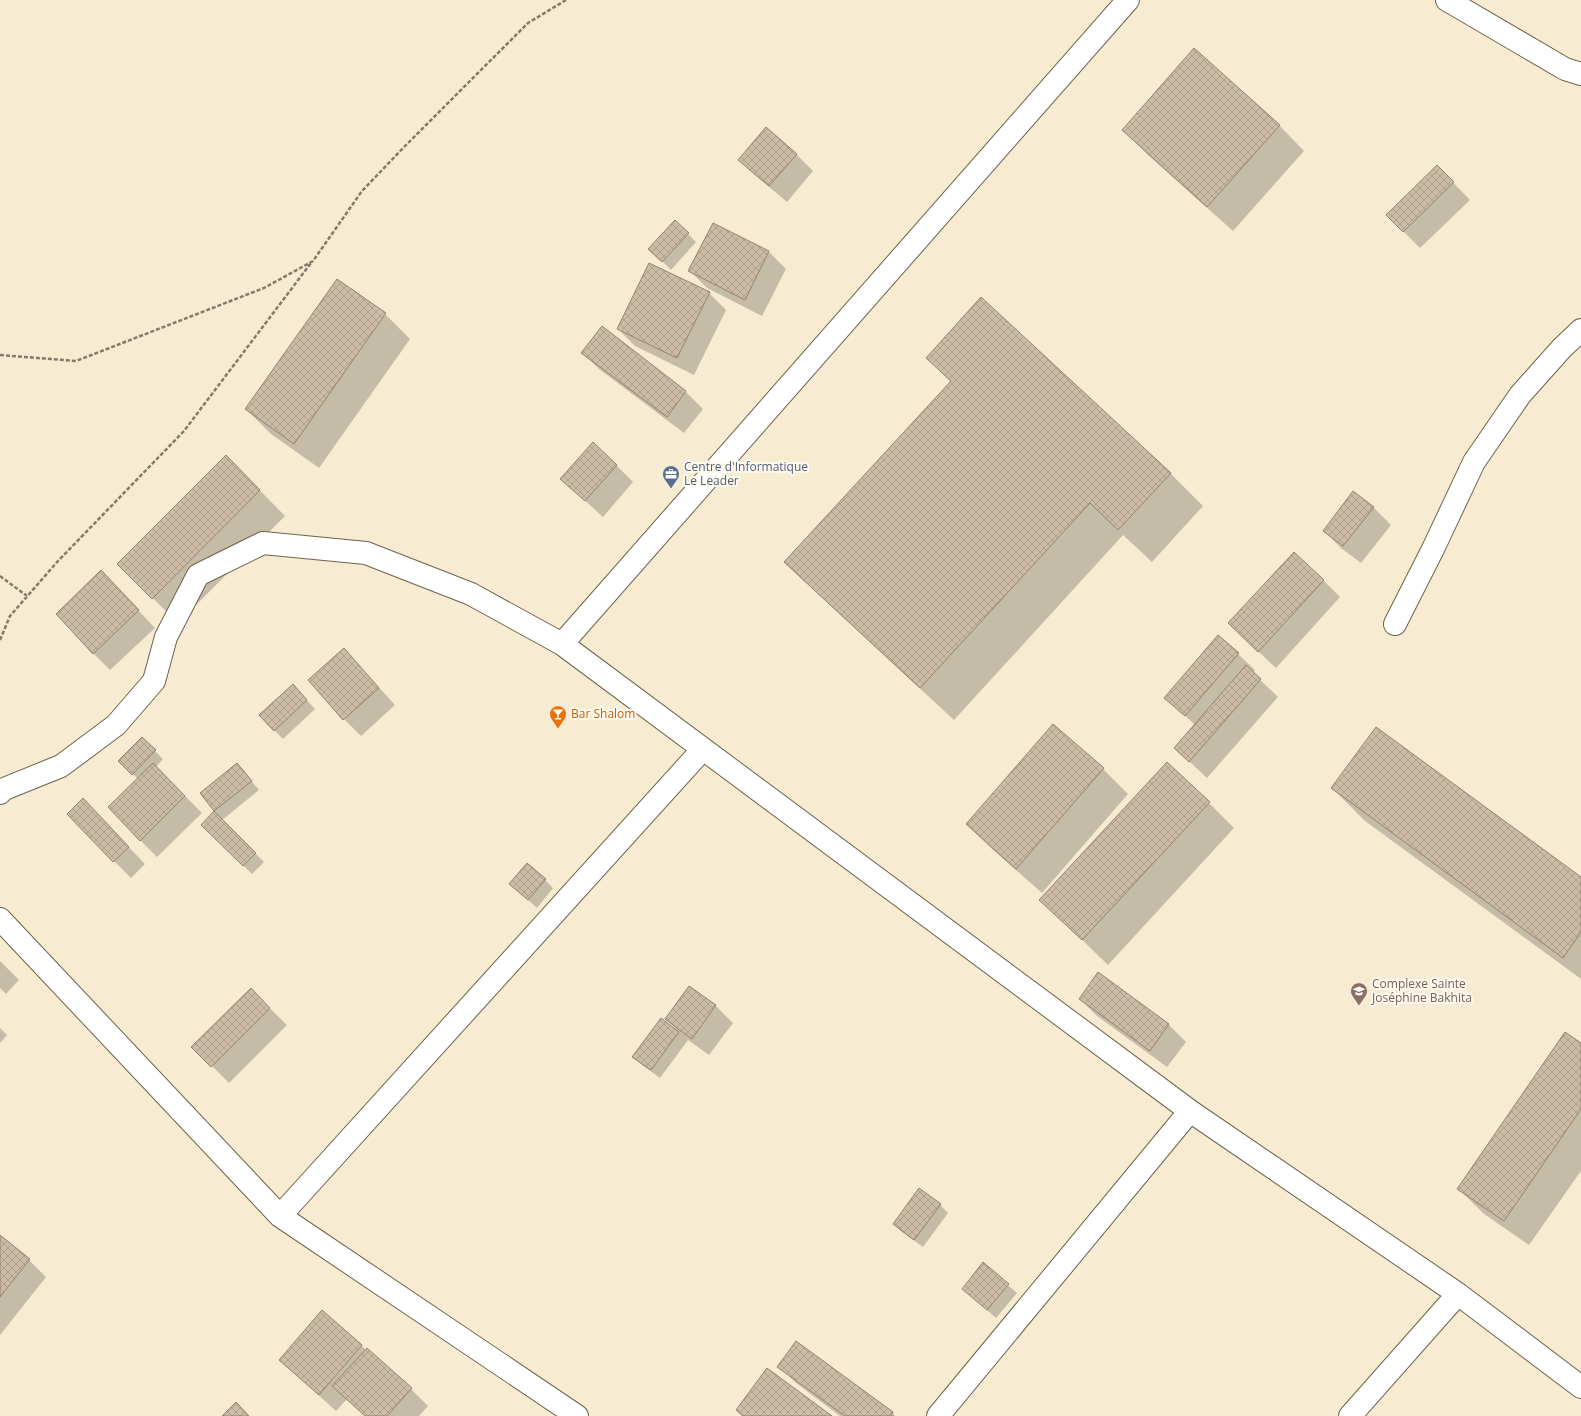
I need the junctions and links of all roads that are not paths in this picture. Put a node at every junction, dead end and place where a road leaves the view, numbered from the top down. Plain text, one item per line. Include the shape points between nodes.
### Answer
1 (1128, 0) edge
2 (1447, 0) edge
3 (1581, 74) edge
4 (1581, 330) edge
5 (1395, 624) dead end
6 (562, 644) junction
7 (703, 749) junction
8 (1, 789) edge
9 (0, 919) edge
10 (1190, 1111) junction
11 (280, 1216) junction
12 (1458, 1294) junction
13 (1581, 1388) edge
14 (577, 1416) edge
15 (938, 1416) edge
16 (1350, 1416) edge

1 - 6 street
2 - 3 street via 1565,69
4 - 5 street via 1520,395 1474,462
6 - 7 street
6 - 8 street via 471,594 366,553 263,543 198,575 166,637 154,682 116,725 61,766
7 - 10 street
7 - 11 street
9 - 11 street
10 - 12 street
10 - 15 street
11 - 14 street
12 - 13 street
12 - 16 street

